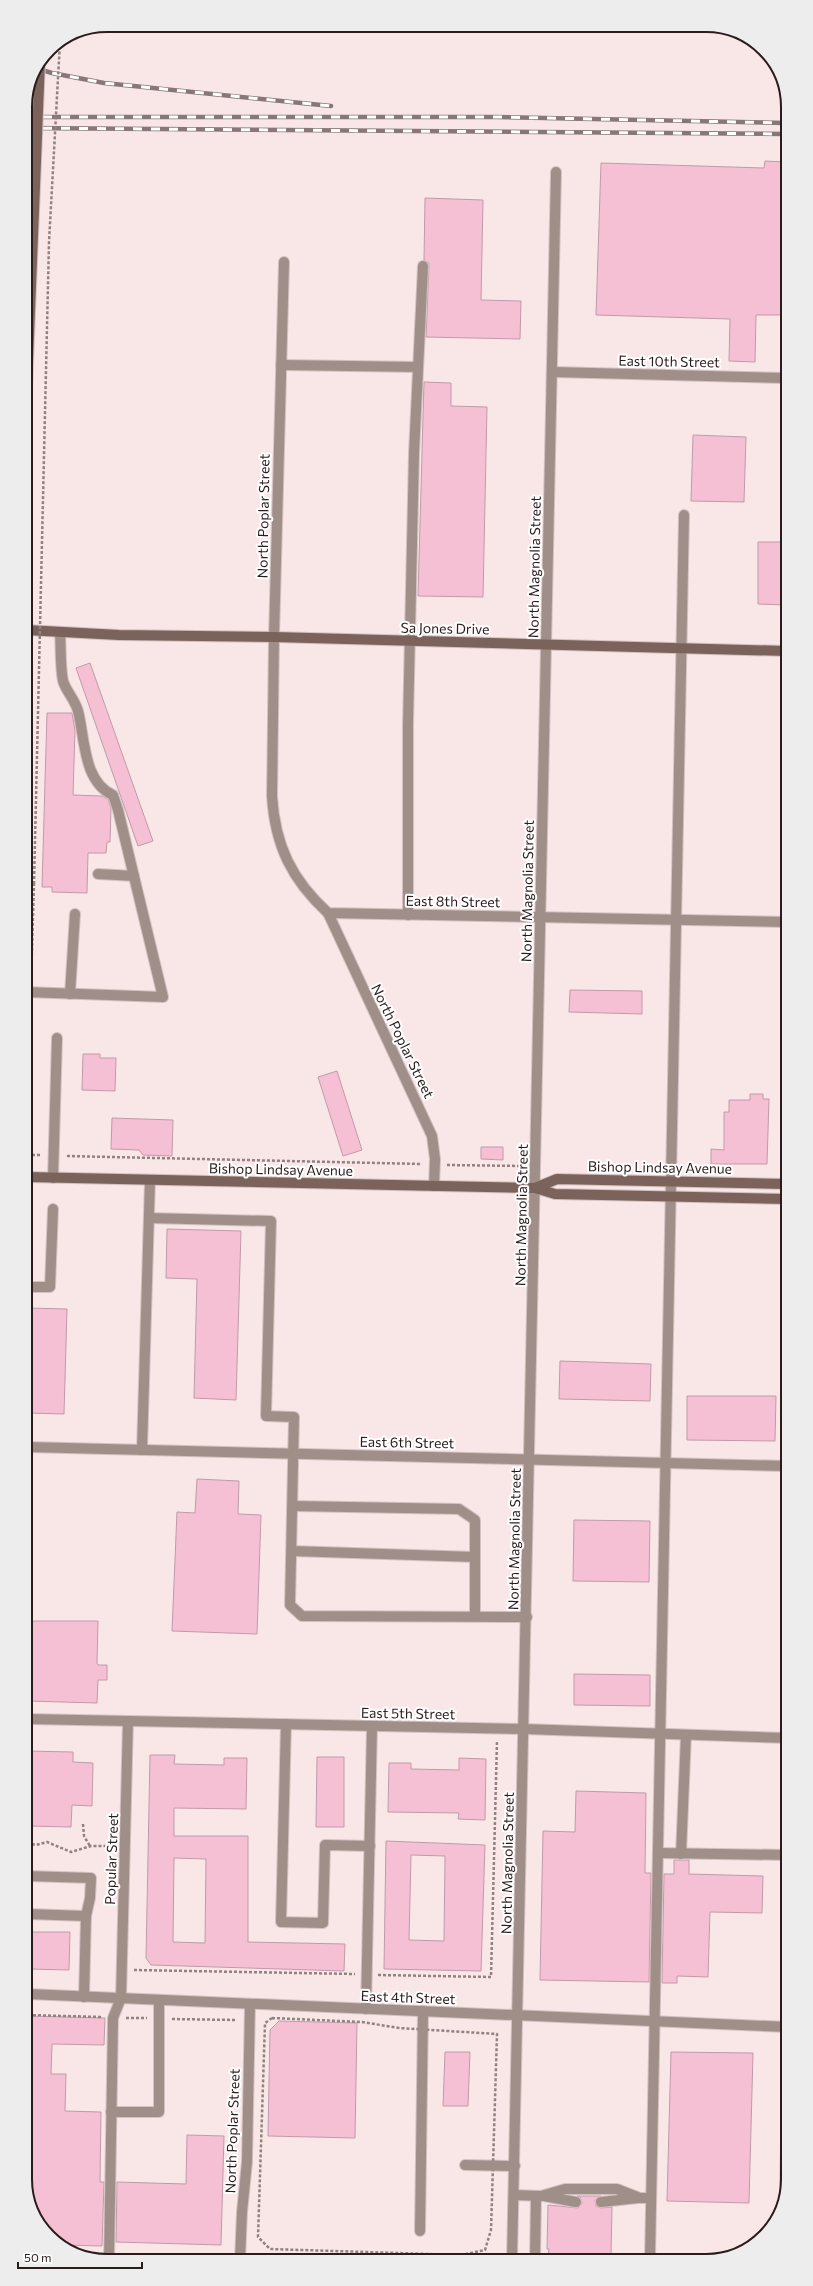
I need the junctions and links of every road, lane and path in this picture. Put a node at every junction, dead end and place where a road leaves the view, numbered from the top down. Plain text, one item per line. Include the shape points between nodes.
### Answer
1 (60, 50) edge
2 (39, 75) edge
3 (556, 172) dead end
4 (32, 262) edge
5 (284, 262) dead end
6 (423, 266) dead end
7 (281, 365) junction
8 (418, 367) junction
9 (553, 372) junction
10 (781, 378) edge
11 (684, 515) dead end
12 (32, 630) edge
13 (60, 632) junction
14 (274, 637) junction
15 (410, 641) junction
16 (546, 644) junction
17 (681, 648) junction
18 (781, 650) edge
19 (98, 874) dead end
20 (134, 876) junction
21 (328, 913) junction
22 (75, 914) dead end
23 (408, 915) junction
24 (541, 916) junction
25 (676, 919) junction
26 (32, 920) edge
27 (781, 922) edge
28 (32, 992) edge
29 (70, 994) junction
30 (57, 1038) dead end
31 (32, 1155) edge
32 (53, 1156) junction
33 (435, 1165) junction
34 (536, 1166) junction
35 (32, 1177) edge
36 (53, 1178) junction
37 (150, 1180) junction
38 (671, 1182) junction
39 (781, 1184) edge
40 (434, 1186) junction
41 (535, 1188) junction
42 (670, 1196) junction
43 (781, 1199) edge
44 (53, 1209) dead end
45 (149, 1218) junction
46 (32, 1287) edge
47 (32, 1447) edge
48 (142, 1450) junction
49 (294, 1453) junction
50 (530, 1459) junction
51 (665, 1463) junction
52 (781, 1466) edge
53 (293, 1506) junction
54 (292, 1551) junction
55 (475, 1557) junction
56 (475, 1616) junction
57 (527, 1617) junction
58 (32, 1719) edge
59 (128, 1721) junction
60 (286, 1724) junction
61 (372, 1726) junction
62 (524, 1729) junction
63 (660, 1735) junction
64 (686, 1735) junction
65 (781, 1738) edge
66 (82, 1824) dead end
67 (32, 1844) edge
68 (91, 1846) junction
69 (370, 1846) junction
70 (125, 1847) junction
71 (658, 1853) junction
72 (681, 1854) junction
73 (781, 1855) edge
74 (32, 1876) edge
75 (32, 1914) edge
76 (86, 1916) junction
77 (32, 1994) edge
78 (84, 1997) junction
79 (121, 1998) junction
80 (159, 2000) junction
81 (250, 2004) junction
82 (366, 2009) junction
83 (423, 2011) junction
84 (32, 2015) edge
85 (518, 2016) junction
86 (113, 2018) junction
87 (159, 2019) junction
88 (235, 2020) dead end
89 (655, 2022) junction
90 (266, 2023) dead end
91 (781, 2027) edge
92 (111, 2112) junction
93 (465, 2165) dead end
94 (515, 2166) junction
95 (514, 2195) junction
96 (539, 2196) junction
97 (640, 2198) junction
98 (651, 2198) junction
99 (576, 2202) dead end
100 (601, 2202) dead end
101 (420, 2231) dead end
102 (485, 2250) dead end
103 (109, 2254) edge
104 (240, 2254) edge
105 (512, 2254) edge
106 (535, 2254) edge
107 (650, 2254) edge

1 - 26 path, bridge via 49,242
2 - 4 main road, bridge
3 - 9 street, North Magnolia Street
5 - 7 street, North Poplar Street
6 - 8 street
7 - 8 street
7 - 14 street, North Poplar Street
8 - 15 street
9 - 10 street, East 10th Street
9 - 16 street, North Magnolia Street
11 - 17 street
12 - 13 main road, Sa Jones Drive
13 - 14 main road, Sa Jones Drive via 102,635
13 - 20 street via 64,682 78,710 87,759 106,792 113,795
14 - 15 main road, Sa Jones Drive
14 - 21 street, North Poplar Street via 274,821 280,843 297,880 311,898
15 - 16 main road, Sa Jones Drive
15 - 23 street
16 - 17 main road, Sa Jones Drive
16 - 24 street, North Magnolia Street
17 - 18 main road, Sa Jones Drive
17 - 25 street
19 - 20 street
20 - 29 street via 163,997
21 - 23 street, East 8th Street
21 - 33 street, North Poplar Street via 426,1120 432,1136
22 - 29 street
23 - 24 street, East 8th Street
24 - 25 street, East 8th Street
24 - 34 street, North Magnolia Street
25 - 27 street, East 8th Street
25 - 38 street
28 - 29 street
30 - 32 street
31 - 32 path
32 - 33 path
32 - 36 street
33 - 34 path
33 - 40 street, North Poplar Street
34 - 41 street, North Magnolia Street
35 - 36 main road, Bishop Lindsay Avenue
36 - 37 main road, Bishop Lindsay Avenue
37 - 40 main road, Bishop Lindsay Avenue
37 - 45 street
38 - 39 main road, Bishop Lindsay Avenue
38 - 41 main road, Bishop Lindsay Avenue via 557,1179
38 - 42 street
40 - 41 main road, Bishop Lindsay Avenue
41 - 42 main road, Bishop Lindsay Avenue via 555,1194
41 - 50 street, North Magnolia Street
42 - 43 main road, Bishop Lindsay Avenue
42 - 51 street
44 - 46 street via 50,1287
45 - 48 street
45 - 49 street via 271,1221 266,1416 294,1416
47 - 48 street, East 6th Street
48 - 49 street, East 6th Street
49 - 50 street, East 6th Street
49 - 53 street
50 - 51 street, East 6th Street
50 - 57 street, North Magnolia Street
51 - 52 street, East 6th Street
51 - 63 street
53 - 54 street
53 - 55 street via 459,1509 475,1520
54 - 55 street
54 - 56 street via 290,1605 302,1616
55 - 56 street
56 - 57 street
57 - 62 street, North Magnolia Street
58 - 59 street, East 5th Street
59 - 60 street, East 5th Street
59 - 70 street, Popular Street
60 - 61 street, East 5th Street
60 - 69 street via 281,1922 323,1923 325,1845
61 - 62 street, East 5th Street
61 - 69 street
62 - 63 street, East 5th Street
62 - 85 street, North Magnolia Street
63 - 64 street, East 5th Street
63 - 71 street
64 - 65 street, East 5th Street
64 - 72 street
66 - 68 path via 84,1836
67 - 68 path via 47,1842 71,1852
68 - 70 path
69 - 82 street
70 - 79 street, Popular Street
71 - 72 street
71 - 89 street
72 - 73 street
74 - 76 street via 91,1878
75 - 76 street
76 - 78 street
77 - 78 street, East 4th Street
78 - 79 street, East 4th Street
79 - 80 street, East 4th Street
79 - 86 street
80 - 81 street, East 4th Street
80 - 87 street
81 - 82 street, East 4th Street
81 - 104 street, North Poplar Street via 247,2162
82 - 83 street, East 4th Street
83 - 85 street, East 4th Street
83 - 101 street
84 - 86 path
85 - 89 street, East 4th Street
85 - 94 street, North Magnolia Street
86 - 87 path
86 - 92 street
87 - 88 path
87 - 92 street via 159,2112
89 - 91 street, East 4th Street
89 - 98 street
90 - 102 path via 258,2237 270,2249 461,2254
92 - 103 street
93 - 94 street
94 - 95 street, North Magnolia Street
95 - 96 street
95 - 105 street, North Magnolia Street
96 - 97 street via 565,2189 617,2189
96 - 99 street
96 - 106 street
97 - 98 street
97 - 100 street
98 - 107 street

